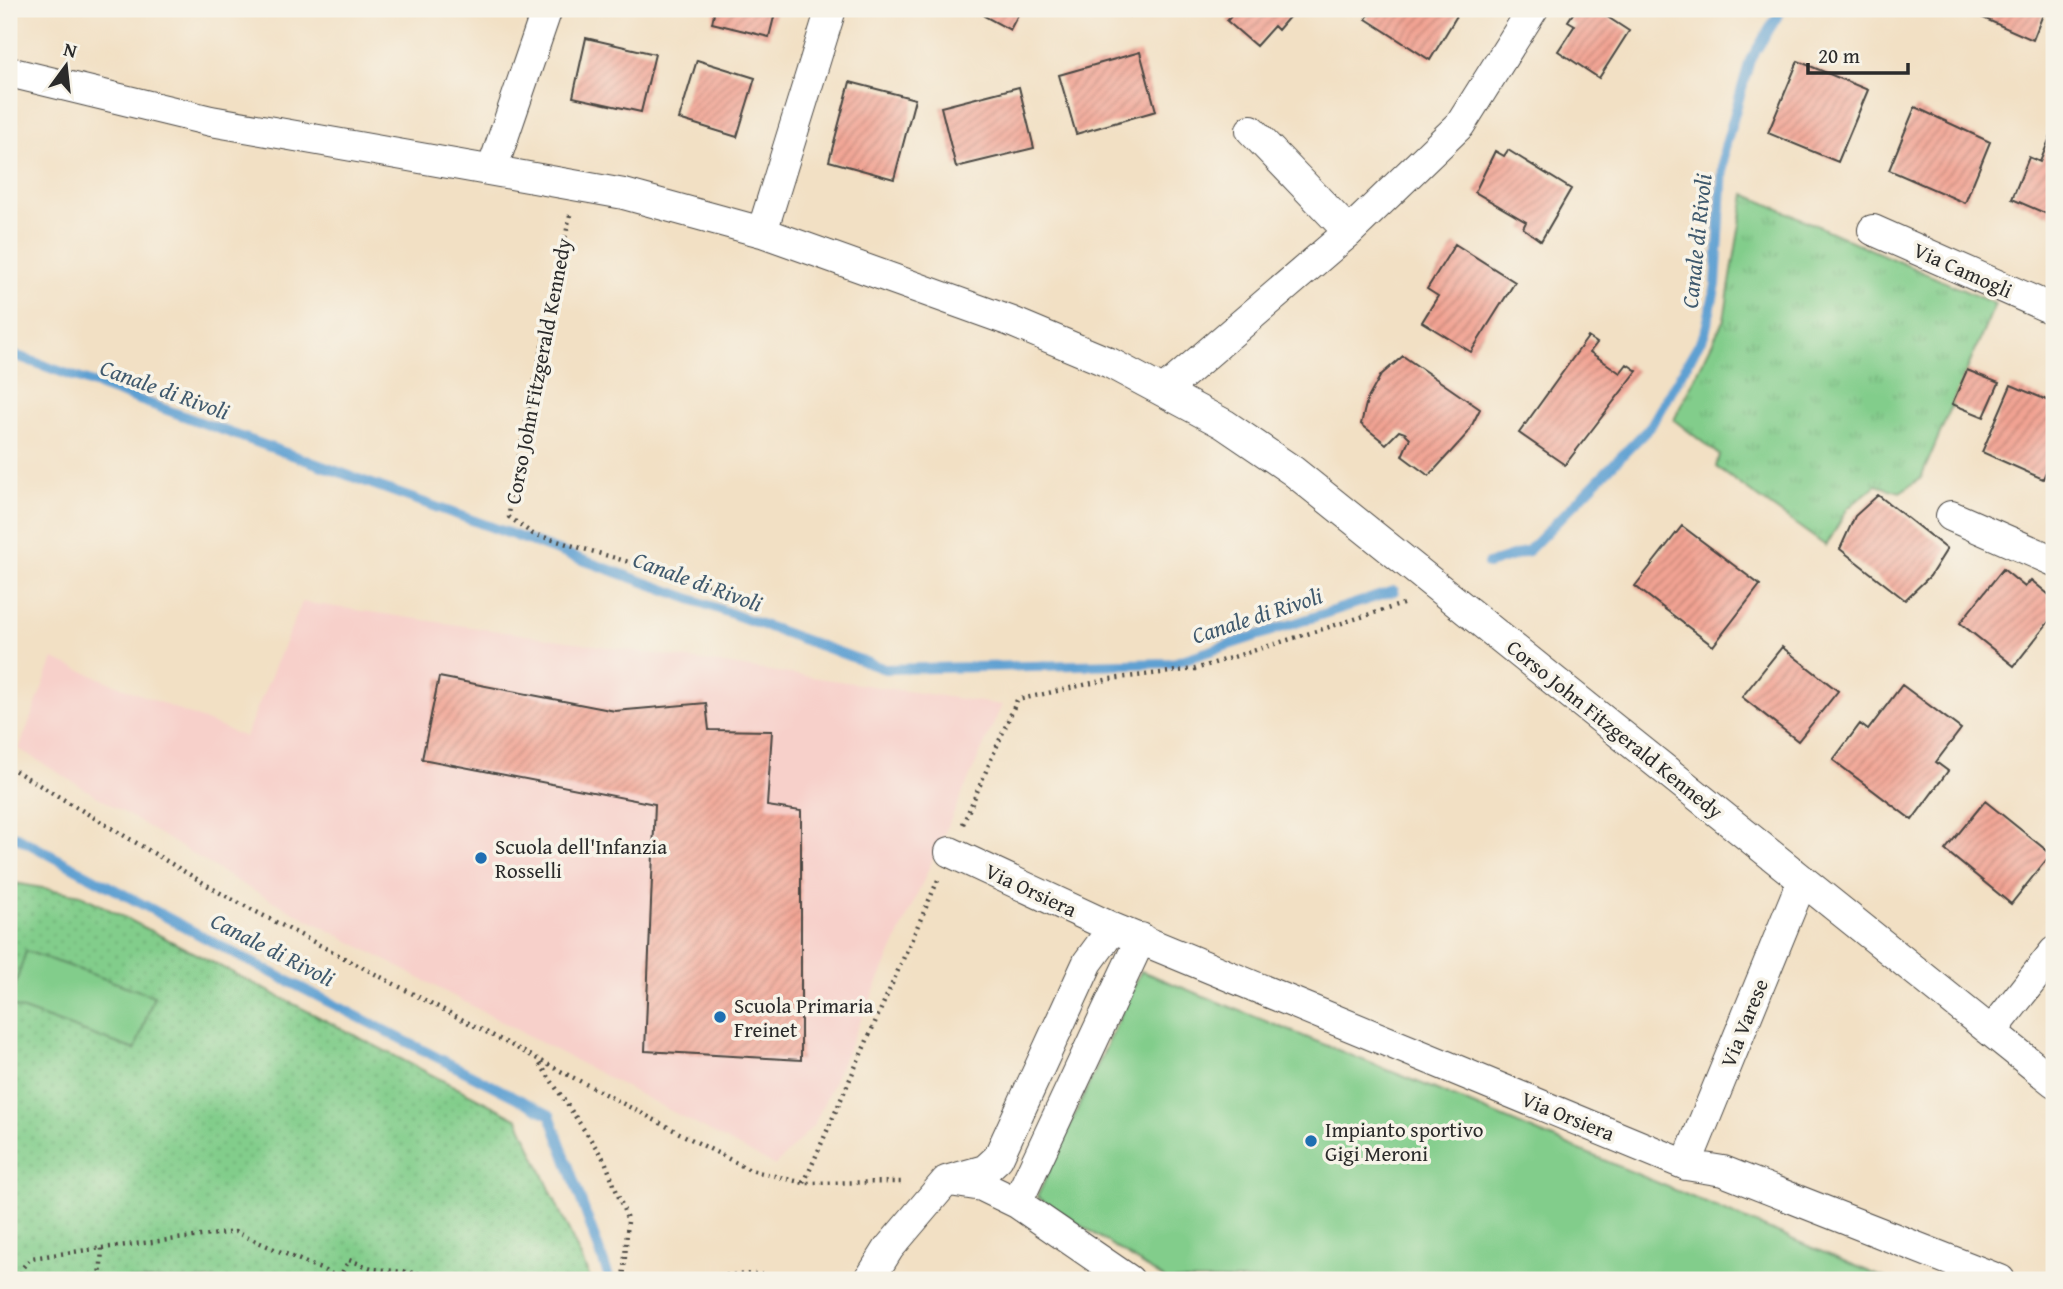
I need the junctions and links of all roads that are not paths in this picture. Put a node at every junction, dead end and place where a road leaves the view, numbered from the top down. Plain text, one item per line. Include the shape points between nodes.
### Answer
1 (547, 9) edge
2 (831, 9) edge
3 (1533, 9) edge
4 (9, 72) edge
5 (1251, 130) dead end
6 (492, 170) junction
7 (1873, 230) dead end
8 (762, 232) junction
9 (1349, 232) junction
10 (2054, 310) edge
11 (1166, 390) junction
12 (1951, 516) dead end
13 (2054, 561) edge
14 (950, 852) road end
15 (1802, 881) junction
16 (1112, 928) junction
17 (1141, 938) junction
18 (2054, 953) edge
19 (1992, 1031) junction
20 (2054, 1082) edge
21 (1686, 1165) junction
22 (946, 1181) junction
23 (1017, 1203) junction
24 (869, 1280) edge
25 (1129, 1280) edge
26 (2000, 1280) edge

1 - 6 street
2 - 8 street
3 - 9 street via 1460,125
4 - 6 street, Corso John Fitzgerald Kennedy via 211,121
5 - 9 street
6 - 8 street, Corso John Fitzgerald Kennedy via 624,194
7 - 10 street, Via Camogli
8 - 11 street, Corso John Fitzgerald Kennedy via 1010,321
9 - 11 street
11 - 15 street, Corso John Fitzgerald Kennedy via 1293,471
12 - 13 street
14 - 16 street, Via Orsiera
15 - 19 street, Corso John Fitzgerald Kennedy
15 - 21 street, Via Varese
16 - 17 street, Via Orsiera
16 - 22 street via 1088,962 998,1158 985,1170
17 - 21 street, Via Orsiera
17 - 23 street
18 - 19 street
19 - 20 street, Corso John Fitzgerald Kennedy
21 - 26 street, Via Orsiera via 1723,1171
22 - 23 street via 982,1186
22 - 24 street via 889,1248
23 - 25 street

